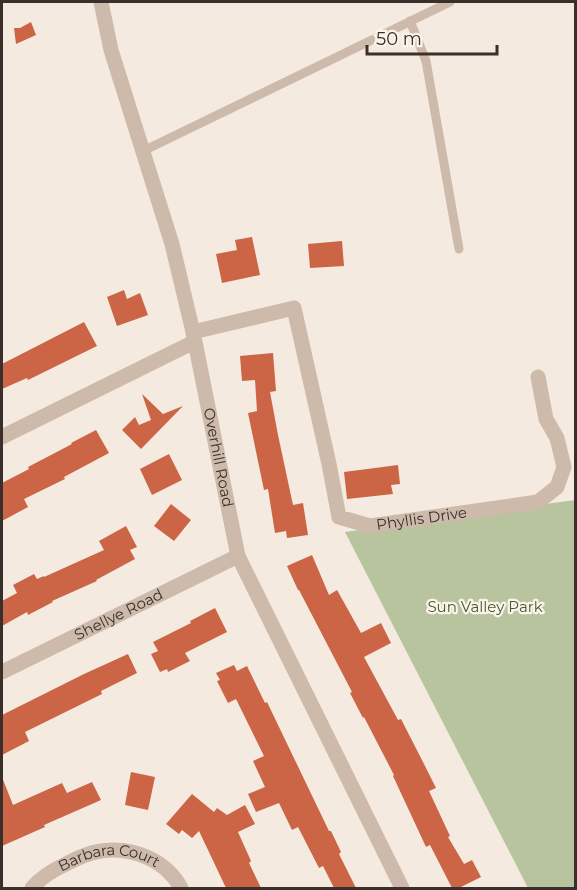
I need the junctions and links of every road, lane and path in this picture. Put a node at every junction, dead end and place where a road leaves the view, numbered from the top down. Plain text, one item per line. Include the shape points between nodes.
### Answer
1 (101, 2) edge
2 (450, 2) edge
3 (410, 21) junction
4 (143, 151) junction
5 (459, 249) dead end
6 (194, 337) junction
7 (538, 376) dead end
8 (2, 437) edge
9 (238, 556) junction
10 (2, 672) edge
11 (32, 888) edge
12 (181, 888) edge
13 (402, 888) edge

1 - 4 street, Overhill Road via 111,50
2 - 3 lane
3 - 4 lane
3 - 5 lane via 426,61
4 - 6 street, Overhill Road via 172,244
6 - 7 street, Phyllis Drive via 294,308 339,517 370,526 538,502 557,487 564,467 557,438 546,419
6 - 8 street, Phyllis Drive
6 - 9 street, Overhill Road
9 - 10 street, Shellye Road
9 - 13 street, Overhill Road
11 - 12 street, Barbara Court via 81,856 119,850 153,859

